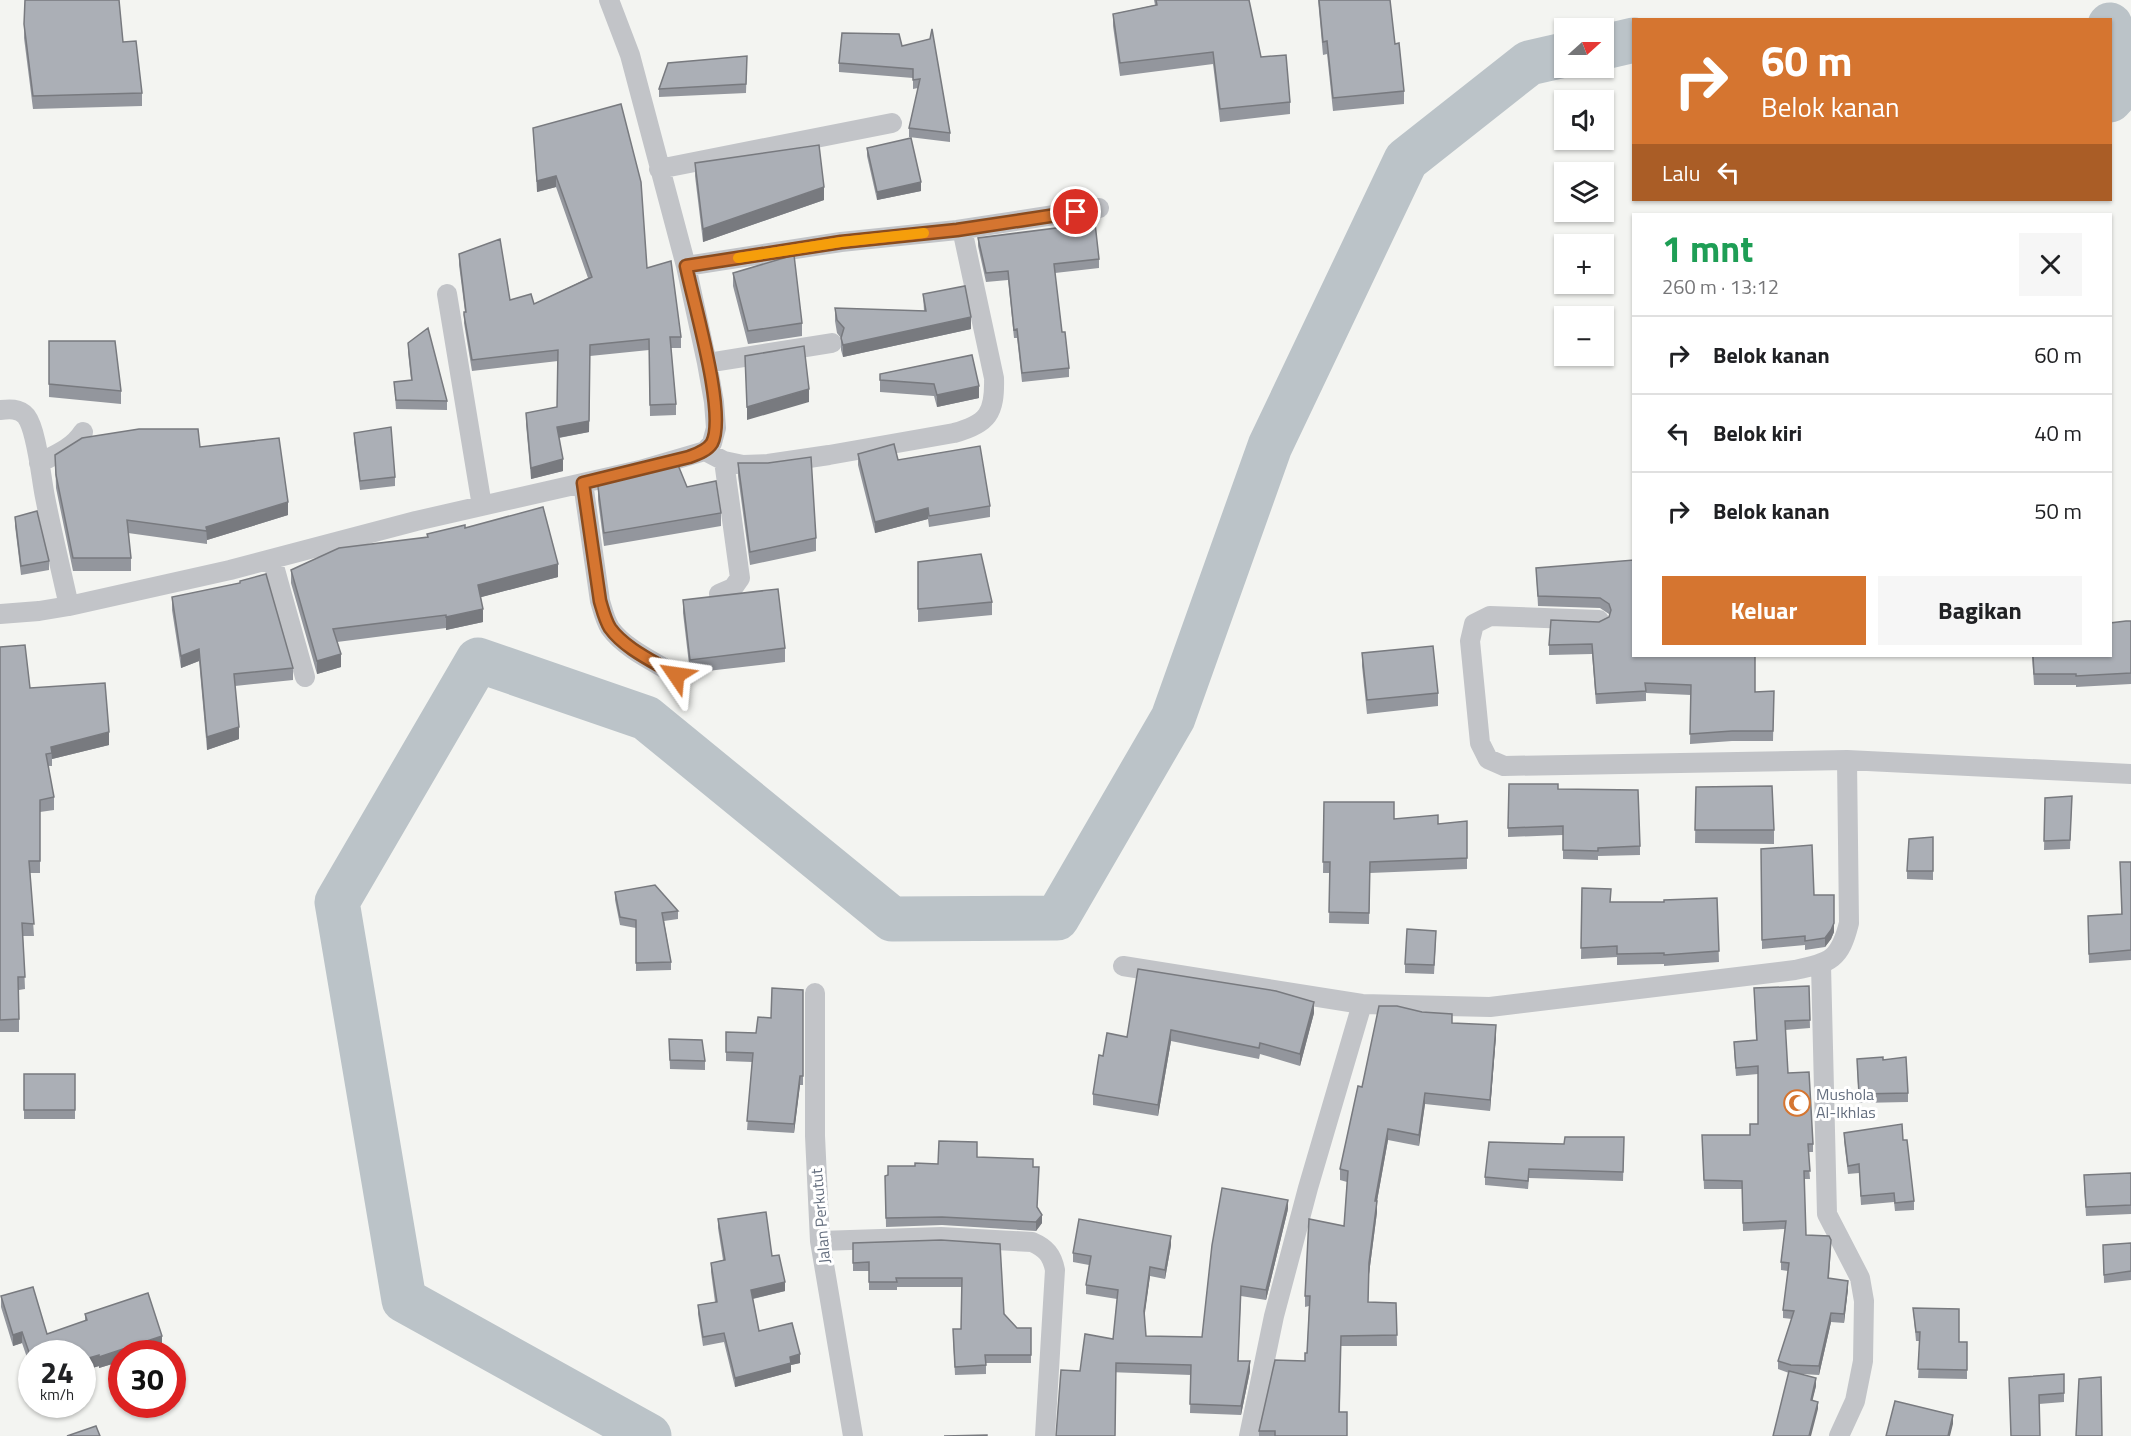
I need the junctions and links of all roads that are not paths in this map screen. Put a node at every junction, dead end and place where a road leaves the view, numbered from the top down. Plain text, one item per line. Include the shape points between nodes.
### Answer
1 (609, 0) edge
2 (892, 123) dead end
3 (659, 169) junction
4 (1099, 208) dead end
5 (963, 229) junction
6 (686, 266) junction
7 (447, 294) dead end
8 (832, 343) dead end
9 (707, 363) junction
10 (0, 410) edge
11 (83, 432) dead end
12 (705, 451) junction
13 (723, 461) junction
14 (39, 464) junction
15 (583, 483) junction
16 (482, 506) junction
17 (272, 559) junction
18 (719, 594) edge
19 (69, 606) junction
20 (0, 614) edge
21 (1599, 620) edge
22 (676, 675) dead end
23 (305, 677) dead end
24 (1847, 760) junction
25 (2131, 774) edge
26 (1821, 965) junction
27 (1123, 966) dead end
28 (815, 993) dead end
29 (1362, 1004) junction
30 (820, 1241) junction
31 (853, 1436) edge
32 (1045, 1436) edge
33 (1249, 1436) edge
34 (1839, 1436) edge

1 - 3 street via 630,55
2 - 3 street
3 - 6 street
4 - 5 street
5 - 6 street via 841,242
5 - 13 street via 994,378 991,409 983,421 954,433 829,455 768,464
6 - 9 street
7 - 16 street
8 - 9 street
9 - 12 street via 716,428
10 - 14 street via 20,411 27,418
11 - 14 street via 61,453
12 - 13 street
12 - 15 street
13 - 18 street via 740,578 733,588
14 - 19 street
15 - 16 street
15 - 22 street via 604,617 624,642
16 - 17 street
17 - 19 street
17 - 23 street
19 - 20 street
21 - 24 street via 1490,616 1474,624 1470,641 1480,743 1488,759 1504,766
24 - 25 street
24 - 26 street via 1849,923 1844,943 1834,957
26 - 29 street via 1490,1007
26 - 34 street via 1827,1214 1860,1278 1864,1301 1863,1361 1855,1401
27 - 29 street
28 - 30 street, Jalan Perkutut
29 - 33 street via 1277,1304
30 - 31 street, Jalan Perkutut
30 - 32 street via 941,1237 1032,1242 1044,1248 1055,1270

